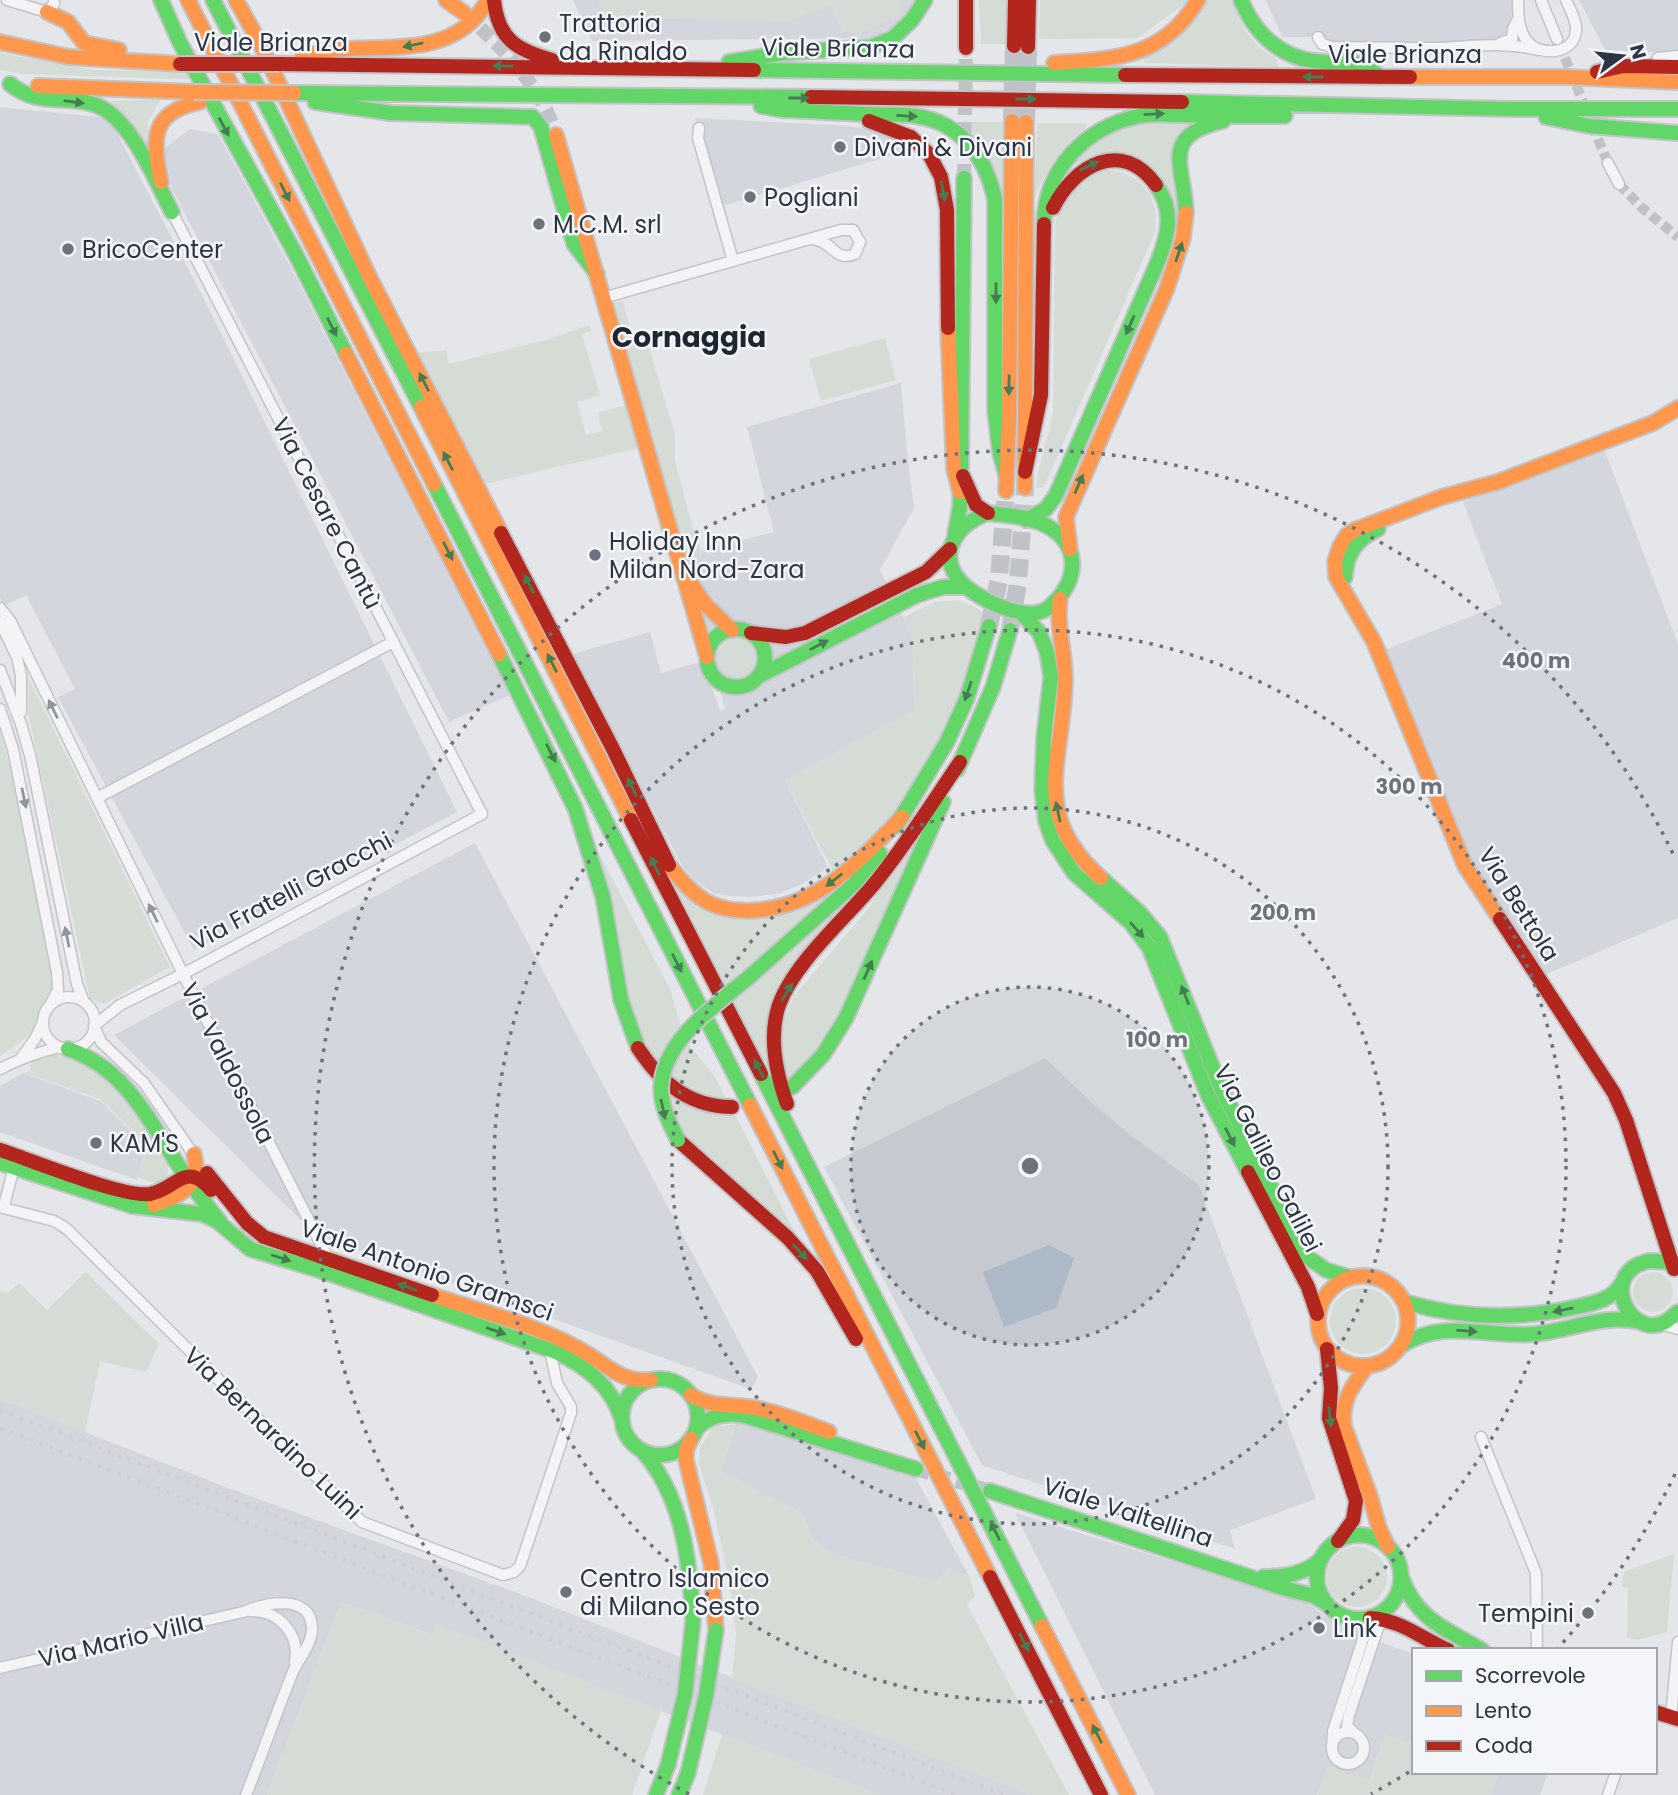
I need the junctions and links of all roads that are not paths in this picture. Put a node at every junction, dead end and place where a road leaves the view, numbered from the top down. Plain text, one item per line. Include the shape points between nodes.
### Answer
1 (7, 0) edge
2 (161, 0) edge
3 (188, 0) edge
4 (213, 0) edge
5 (236, 0) edge
6 (446, 0) edge
7 (488, 0) edge
8 (494, 0) edge
9 (925, 0) edge
10 (966, 0) edge
11 (1015, 0) edge
12 (1029, 0) edge
13 (1198, 0) edge
14 (1241, 0) edge
15 (1518, 0) edge
16 (1541, 0) edge
17 (1566, 0) edge
18 (50, 6) edge
19 (464, 13) tunnel mouth
20 (1518, 19) junction
21 (1318, 37) dead end
22 (1558, 39) tunnel mouth
23 (0, 42) edge
24 (1494, 45) junction
25 (965, 48) tunnel mouth
26 (1538, 50) junction
27 (1678, 55) edge
28 (180, 64) junction
29 (279, 64) junction
30 (1623, 66) junction
31 (572, 67) junction
32 (1678, 67) edge
33 (703, 69) junction
34 (995, 72) junction
35 (1381, 77) junction
36 (1566, 78) junction
37 (1678, 82) edge
38 (5, 83) edge
39 (296, 96) junction
40 (197, 97) junction
41 (706, 97) junction
42 (1334, 106) junction
43 (1512, 109) junction
44 (814, 111) junction
45 (1678, 111) edge
46 (1267, 115) junction
47 (699, 128) dead end
48 (1678, 133) edge
49 (556, 135) tunnel mouth
50 (1608, 163) tunnel mouth
51 (964, 178) tunnel mouth
52 (1619, 184) tunnel mouth
53 (172, 212) junction
54 (810, 239) junction
55 (1044, 242) junction
56 (733, 261) junction
57 (597, 274) junction
58 (603, 298) junction
59 (1678, 408) edge
60 (961, 471) junction
61 (1025, 472) junction
62 (1006, 475) junction
63 (1025, 488) tunnel mouth
64 (1006, 491) tunnel mouth
65 (960, 492) junction
66 (988, 513) junction
67 (1026, 520) junction
68 (955, 534) junction
69 (950, 549) junction
70 (1070, 549) junction
71 (684, 574) junction
72 (965, 587) junction
73 (1060, 599) junction
74 (0, 608) edge
75 (1022, 614) junction
76 (0, 622) edge
77 (989, 626) tunnel mouth
78 (732, 630) junction
79 (1010, 630) tunnel mouth
80 (751, 633) junction
81 (393, 642) junction
82 (707, 657) junction
83 (0, 670) edge
84 (759, 676) junction
85 (0, 709) edge
86 (21, 723) junction
87 (960, 762) junction
88 (97, 798) junction
89 (482, 814) joint
90 (902, 817) junction
91 (183, 974) junction
92 (86, 1004) junction
93 (50, 1005) junction
94 (120, 1005) junction
95 (43, 1021) junction
96 (94, 1026) junction
97 (64, 1048) junction
98 (21, 1058) junction
99 (0, 1069) edge
100 (792, 1087) dead end
101 (732, 1107) dead end
102 (0, 1150) edge
103 (194, 1154) joint
104 (7, 1165) edge
105 (191, 1178) junction
106 (132, 1206) junction
107 (2, 1207) edge
108 (223, 1226) junction
109 (1662, 1226) junction
110 (329, 1261) junction
111 (1646, 1261) junction
112 (1673, 1267) edge
113 (1349, 1277) junction
114 (1622, 1283) junction
115 (1405, 1302) junction
116 (1678, 1312) edge
117 (1317, 1314) junction
118 (1640, 1322) junction
119 (1656, 1324) junction
120 (1678, 1329) edge
121 (1402, 1345) junction
122 (1327, 1349) junction
123 (550, 1350) junction
124 (1366, 1367) junction
125 (889, 1379) junction
126 (651, 1380) junction
127 (923, 1391) junction
128 (689, 1393) junction
129 (622, 1420) junction
130 (693, 1435) junction
131 (1481, 1437) dead end
132 (640, 1450) junction
133 (990, 1492) tunnel mouth
134 (1338, 1542) junction
135 (1391, 1551) junction
136 (1323, 1557) junction
137 (1400, 1570) junction
138 (1252, 1577) junction
139 (1327, 1604) junction
140 (243, 1612) junction
141 (1383, 1614) junction
142 (1365, 1619) junction
143 (1678, 1642) edge
144 (1444, 1648) edge
145 (1478, 1648) edge
146 (1537, 1648) edge
147 (0, 1668) edge
148 (294, 1670) junction
149 (1657, 1713) edge
150 (1674, 1718) edge
151 (1354, 1733) junction
152 (1332, 1748) junction
153 (1615, 1774) edge
154 (246, 1795) edge
155 (656, 1795) edge
156 (679, 1795) edge
157 (1101, 1795) edge
158 (1128, 1795) edge
159 (1608, 1795) edge

1 - 18 street
2 -> 101 main road via 571,795 594,858 622,1008 638,1049 664,1082 680,1093 703,1104
3 -> 125 main road
127 -> 4 main road
90 -> 5 main road via 858,862 821,891 785,907 737,912 716,907 695,895 670,867 369,276
6 - 19 main road
7 -> 29 main road via 470,26 439,39 399,48 331,50
8 - 31 main road via 498,25 513,44
9 - 33 main road via 893,38 871,47 783,53
10 - 25 main road
11 - 12 main road via 1021,46
13 - 34 main road via 1179,29 1141,51 1108,60 1010,62
14 - 35 main road via 1262,37 1278,49 1304,59 1361,63
15 - 20 street
16 - 22 street
17 - 26 street via 1577,30 1574,38 1567,47
18 - 28 main road via 88,44
20 - 24 street via 1513,39
20 - 26 street via 1528,42
21 - 24 street via 1332,47
23 - 28 main road, Viale Brianza via 69,57
24 - 26 street
27 - 30 street via 1636,59
28 - 29 main road, Viale Brianza, bridge
31 -> 29 main road, Viale Brianza
30 - 32 main road
30 - 36 main road
31 - 33 main road, Viale Brianza
33 - 34 main road, Viale Brianza
35 -> 34 main road, Viale Brianza
35 - 36 main road, Viale Brianza
36 - 37 main road, Viale Brianza
38 - 40 main road, Viale Brianza
38 -> 53 main road via 24,95 95,104 107,110 128,135
39 - 40 main road, Viale Brianza, bridge
39 - 41 main road, Viale Brianza
39 - 57 main road via 371,111 533,117 541,127 574,244
40 - 53 main road via 169,112 154,141
41 -> 42 main road, Viale Brianza
41 - 44 main road
42 - 43 main road, Viale Brianza
42 - 46 main road via 1292,116
43 - 45 main road, Viale Brianza
43 - 48 main road via 1589,126
44 -> 62 main road via 938,121 954,128 983,163 995,200 995,412
44 -> 65 main road via 905,132 925,149 937,168 947,210 948,373 954,469
55 -> 46 main road via 1044,207 1054,176 1075,149 1097,132 1150,114
70 -> 46 main road via 1066,517 1073,497 1161,302 1182,243 1186,206 1177,160 1182,145 1208,124
47 - 56 street
49 - 57 main road
50 - 52 street
51 - 60 main road
53 - 81 street, Via Cesare Cantù
54 - 54 street via 825,242 846,257 855,254 860,242 856,233 847,229
54 - 56 street
55 - 61 main road via 1041,395
55 -> 67 main road via 1061,188 1077,172 1100,161 1115,160 1146,172 1166,202 1170,220 1159,259 1056,495 1046,509
56 - 58 street
57 - 58 main road
58 - 71 main road
59 - 109 main road, Via Bettola via 1653,424 1375,530 1360,539 1345,561 1349,599 1374,642 1465,866 1614,1093
60 - 65 main road
60 - 66 main road via 976,505
61 -> 62 main road via 1019,121
61 - 63 main road
62 - 64 main road
65 - 68 main road
66 - 67 main road
66 - 68 main road via 974,517
67 - 70 main road via 1048,526
68 - 69 main road
69 - 72 main road via 950,564
69 - 80 main road via 926,572 805,633 786,637
70 - 73 main road via 1073,571
71 - 78 main road
71 - 82 main road
72 - 75 main road
84 -> 72 main road via 917,595 943,587
73 - 75 main road via 1041,613
113 -> 73 main road, Via Galileo Galilei via 1332,1274 1306,1255 1221,1088 1160,937 1145,916 1094,872 1066,837 1053,775 1066,661 1058,624
88 -> 74 street, Via Valdossola
75 -> 117 main road, Via Galileo Galilei via 1039,632 1051,677 1042,790 1053,841 1074,873 1131,923 1149,947 1208,1095 1308,1287
76 - 86 street via 21,676
77 -> 90 main road via 967,698 947,743
78 - 80 main road
78 - 82 main road via 715,638
79 - 87 main road via 993,687
80 - 84 main road via 765,655
81 - 88 street
81 - 89 street, Via Cesare Cantù
82 - 84 main road via 712,675 728,686 746,686
83 - 86 street
85 -> 93 street via 13,749 57,972 58,990
92 -> 86 street via 77,984
100 -> 87 main road via 829,1049 850,1009
127 -> 87 main road via 910,1340 790,1111 775,1068 776,1021 780,1003 804,966 895,858
91 -> 88 street, Via Valdossola
89 - 91 street, Via Fratelli Gracchi
90 -> 125 main road, bridge via 879,856 855,884 683,1038 662,1073 661,1105 678,1140 788,1238 817,1271 866,1356
91 - 94 street, Via Fratelli Gracchi
91 - 110 street, Via Valdossola
92 - 93 street via 68,997
92 - 94 street, Via Fratelli Gracchi via 104,1009
92 - 96 street
93 - 95 street
94 - 96 street, Via Fratelli Gracchi
95 - 97 street via 47,1036
95 - 98 street
96 - 97 street via 87,1041
96 - 103 street via 101,1042 144,1083
97 - 98 street
97 - 105 main road via 92,1056 131,1093
98 - 99 street
102 - 105 main road via 131,1194 153,1193
103 - 105 main road via 198,1166
104 - 106 main road, Viale Antonio Gramsci
104 - 107 street
105 - 106 main road via 177,1195
105 - 108 main road, Viale Antonio Gramsci
105 - 110 main road, Viale Antonio Gramsci via 204,1181 257,1239
106 - 108 main road, Viale Antonio Gramsci via 184,1210
107 - 123 street, Via Bernardino Luini via 67,1229 362,1522 503,1575 520,1566 572,1410 557,1383
108 -> 123 main road, Viale Antonio Gramsci via 250,1249
109 - 111 main road via 1657,1252
109 - 112 main road, Via Bettola
126 -> 110 main road, Viale Antonio Gramsci via 627,1380 581,1350 539,1332
111 - 112 main road
111 - 114 main road via 1632,1268
113 - 115 main road via 1362,1275 1387,1282
113 - 117 main road via 1327,1293
114 -> 115 main road via 1600,1301 1525,1316 1436,1311
114 - 118 main road via 1623,1305
115 - 121 main road via 1408,1324
116 - 119 main road
117 - 122 main road via 1319,1335
118 - 119 main road
121 -> 118 main road via 1437,1331 1532,1334 1611,1318
119 - 120 street
121 - 124 main road via 1380,1364
122 - 124 main road via 1351,1366
122 -> 134 main road via 1329,1418 1356,1500 1353,1520
123 - 129 main road, Viale Antonio Gramsci via 594,1376 614,1399
124 - 135 main road via 1348,1392 1344,1417 1379,1530
125 -> 157 main road
126 - 128 main road via 672,1381
126 - 129 main road via 629,1394
158 -> 127 main road
128 - 130 main road via 697,1411
128 - 130 main road via 707,1403 778,1413 914,1466 742,1415 714,1416
129 - 132 main road via 628,1437
130 - 132 main road via 681,1449 669,1454
130 - 156 main road, bridge via 686,1460 711,1563 716,1630 704,1708
131 - 146 street via 1536,1573
132 - 155 main road, bridge via 659,1469 671,1497 688,1565 693,1621 685,1705
133 - 138 main road, Viale Valtellina
134 - 135 main road via 1367,1536
134 - 136 main road
135 - 137 main road
136 - 138 main road, Viale Valtellina via 1296,1574
136 - 139 main road via 1317,1580
137 - 141 main road via 1398,1593
137 - 145 main road via 1407,1594 1424,1616
138 - 139 main road, Viale Valtellina
139 - 142 main road via 1345,1616
140 - 147 street, Via Mario Villa
140 - 148 street, Via Mario Villa via 271,1614 289,1630 296,1651
140 - 148 street, Via Mario Villa via 275,1602 302,1608 312,1629
141 - 142 main road
141 - 144 main road
141 - 151 street via 1349,1715 1348,1726
142 - 152 street
143 - 150 street
148 - 154 street, Via Mario Villa
149 - 150 main road
151 - 152 street via 1340,1734
151 - 152 street via 1364,1749 1356,1762 1340,1762
153 - 159 street

